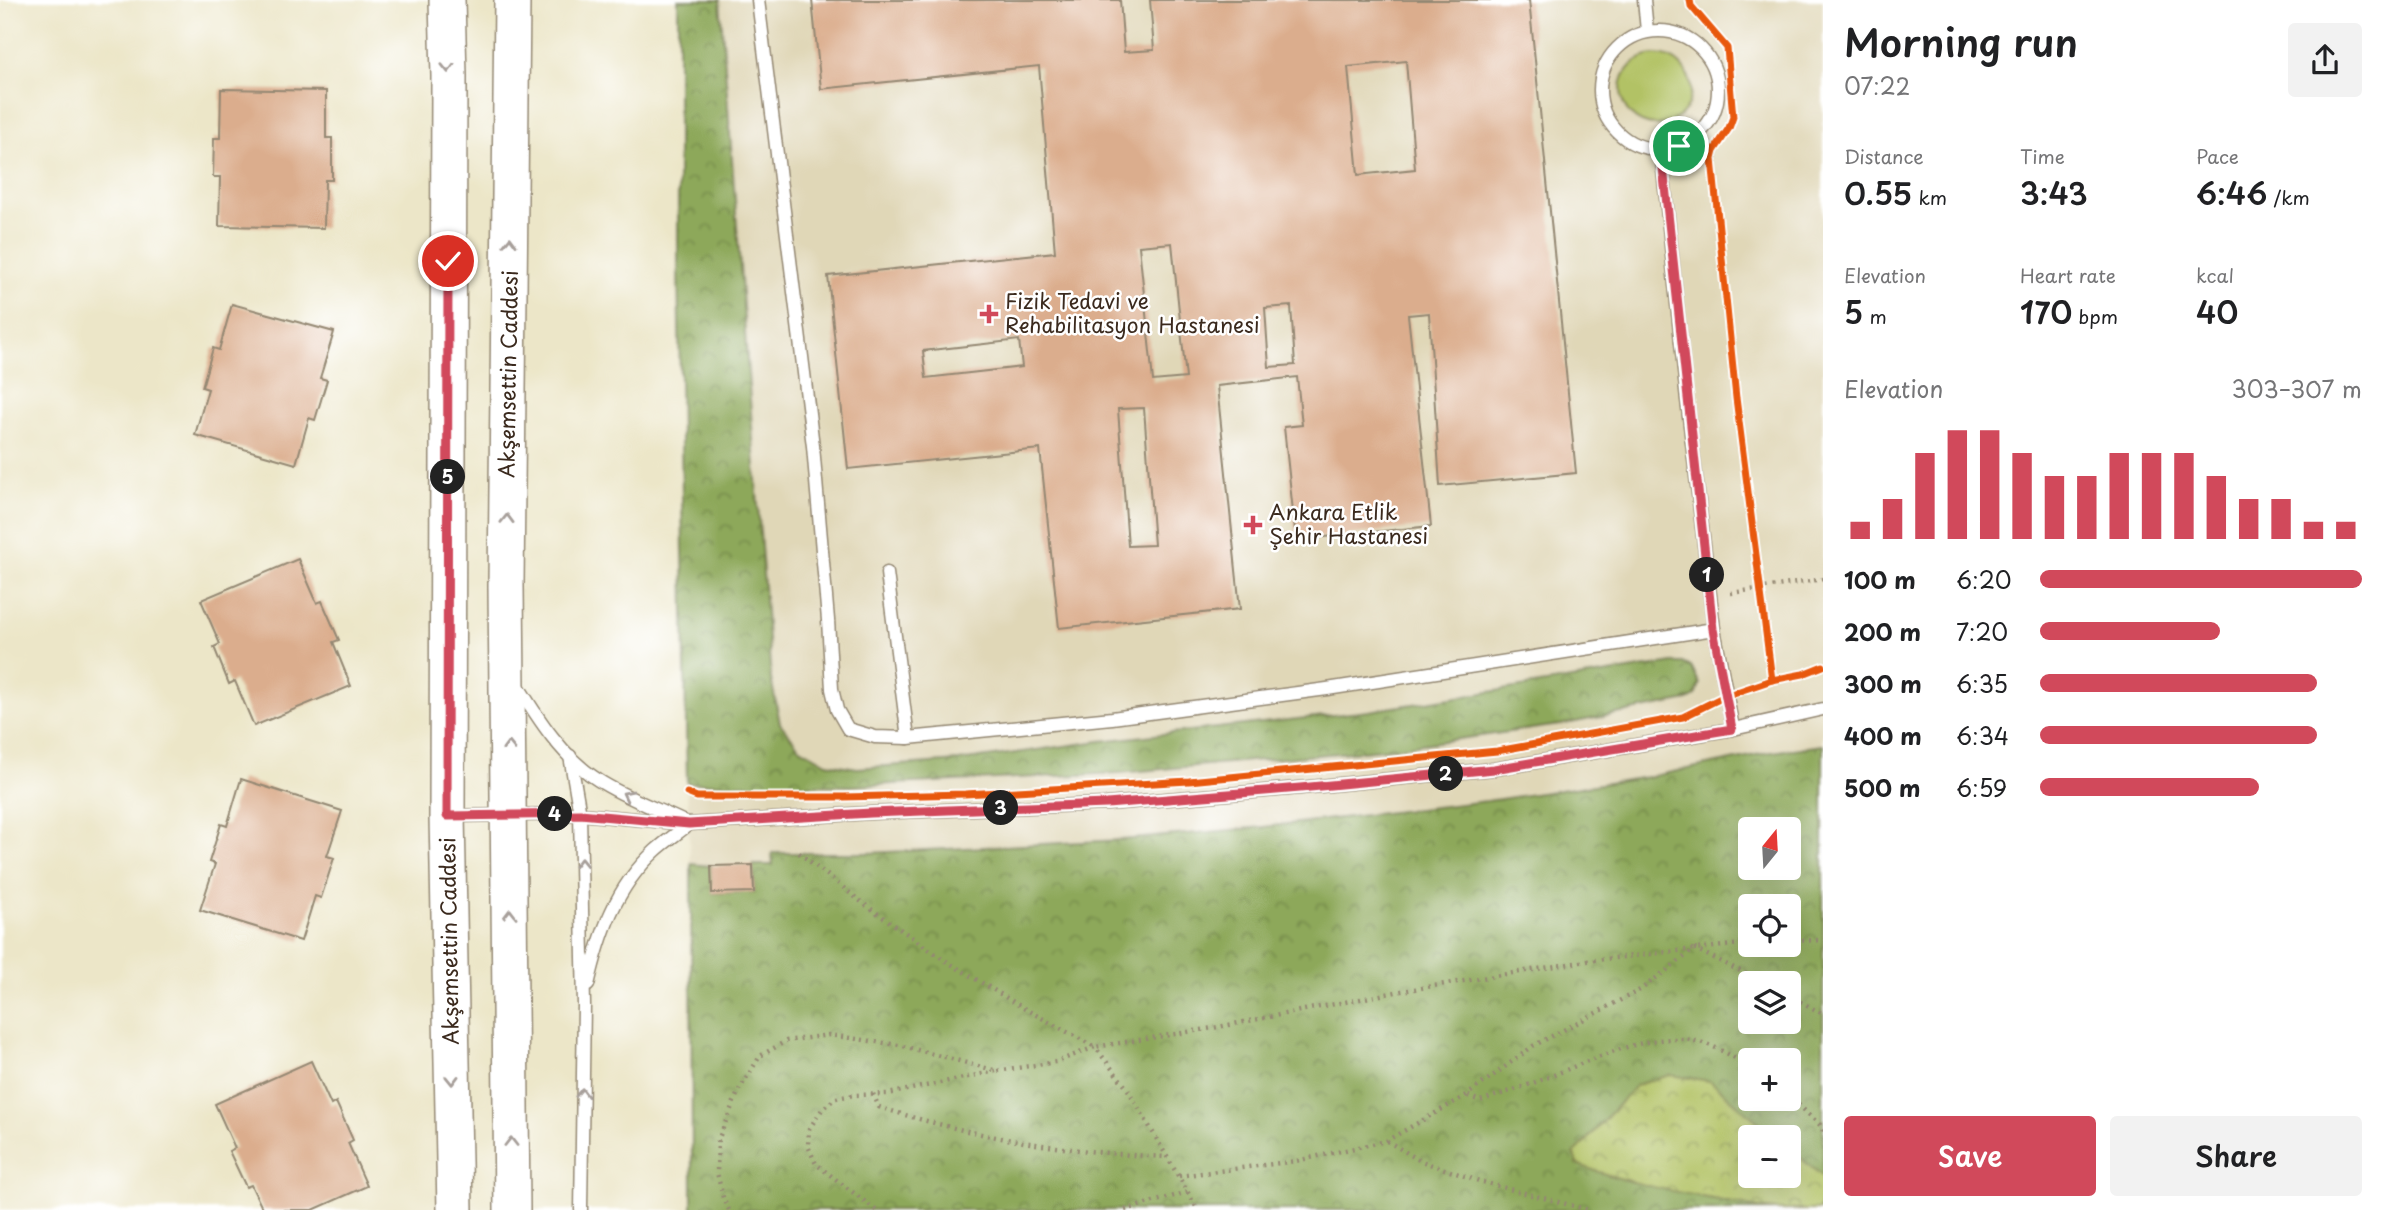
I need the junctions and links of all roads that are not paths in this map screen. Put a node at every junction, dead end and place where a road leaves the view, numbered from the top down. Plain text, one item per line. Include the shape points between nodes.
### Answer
1 (447, 0) edge
2 (512, 0) edge
3 (758, 0) edge
4 (1644, 0) edge
5 (1647, 31) junction
6 (1661, 149) junction
7 (887, 573) dead end
8 (1713, 629) junction
9 (508, 668) junction
10 (1823, 709) edge
11 (1732, 729) junction
12 (908, 738) junction
13 (570, 757) junction
14 (509, 814) junction
15 (580, 814) junction
16 (447, 816) junction
17 (689, 824) junction
18 (584, 1005) junction
19 (455, 1210) edge
20 (512, 1210) edge
21 (580, 1210) edge

1 -> 16 main road, Akşemsettin Caddesi
9 -> 2 main road, Akşemsettin Caddesi
3 - 12 lane via 813,446 831,689 848,729 876,737
4 - 5 lane
5 - 6 lane via 1616,48 1600,79 1600,96 1613,128 1627,140
5 - 6 lane via 1673,32 1696,43 1708,55 1719,88 1717,106 1696,137
6 - 8 lane
7 - 12 lane
8 - 11 lane
8 - 12 lane via 1327,689 1112,718
9 - 13 lane
14 -> 9 main road, Akşemsettin Caddesi
10 - 11 lane
11 - 17 lane via 1494,769 1300,788 1107,804
13 - 15 lane
17 -> 13 lane via 598,780
14 - 15 lane
14 - 16 lane
20 -> 14 main road, Akşemsettin Caddesi
15 - 17 lane
18 -> 15 lane
16 -> 19 main road, Akşemsettin Caddesi
17 - 18 lane via 638,869 613,908 598,940
21 -> 18 lane

